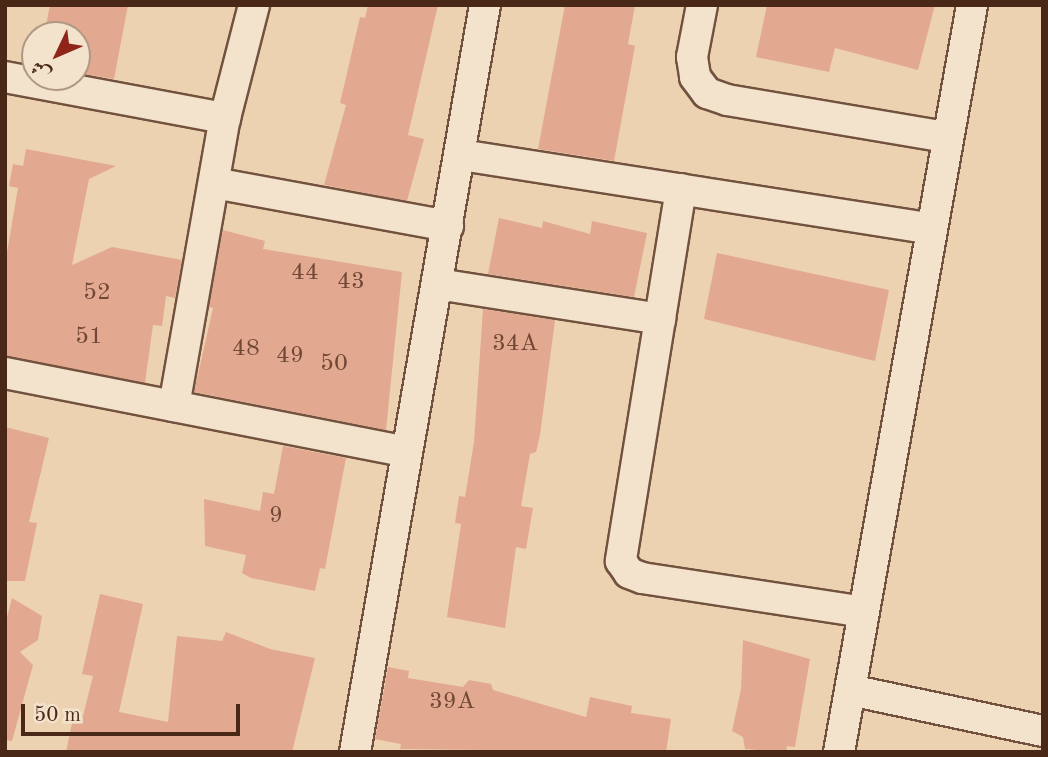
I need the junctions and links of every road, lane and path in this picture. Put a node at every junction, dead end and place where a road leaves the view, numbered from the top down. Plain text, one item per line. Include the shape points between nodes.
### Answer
1 (254, 5) edge
2 (485, 5) edge
3 (702, 5) edge
4 (972, 5) edge
5 (5, 77) edge
6 (226, 118) junction
7 (946, 137) junction
8 (461, 155) junction
9 (214, 183) junction
10 (681, 189) junction
11 (448, 226) junction
12 (929, 228) junction
13 (437, 284) junction
14 (660, 318) junction
15 (5, 373) edge
16 (174, 406) junction
17 (406, 452) junction
18 (863, 612) junction
19 (850, 690) junction
20 (1043, 731) edge
21 (355, 752) edge
22 (839, 752) edge

1 - 6 street
2 - 8 street
3 - 7 street via 692,57 695,77 707,93
4 - 7 street
5 - 6 street
6 - 9 street
7 - 12 street
8 - 10 street
8 - 11 street
9 - 11 street
9 - 16 street
10 - 12 street
10 - 14 street
11 - 13 street
12 - 18 street
13 - 14 street
13 - 17 street
14 - 18 street via 621,547 621,561 629,573
15 - 16 street
16 - 17 street
17 - 21 street
18 - 19 street
19 - 20 street
19 - 22 street

